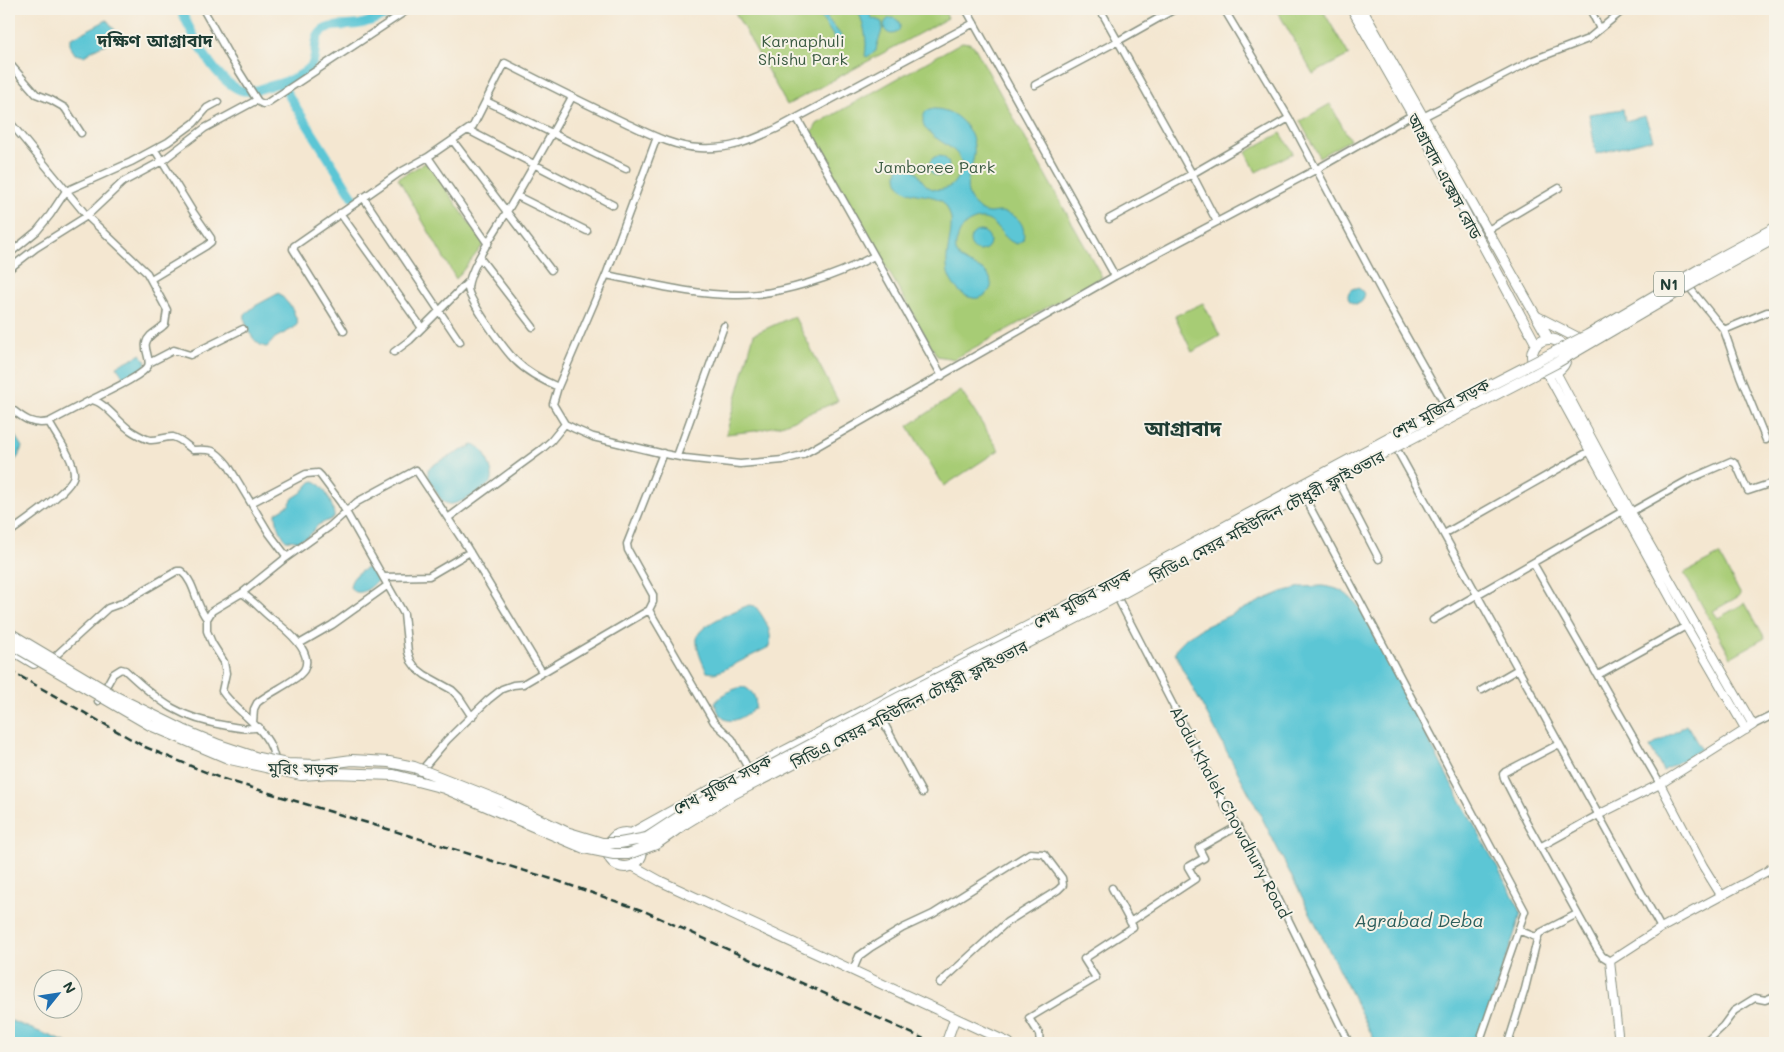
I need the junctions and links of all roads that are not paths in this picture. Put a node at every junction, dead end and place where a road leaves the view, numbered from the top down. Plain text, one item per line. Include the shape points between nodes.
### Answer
1 (203, 9) edge
2 (409, 9) edge
3 (966, 9) edge
4 (1100, 9) edge
5 (1175, 9) edge
6 (1224, 9) edge
7 (1352, 9) edge
8 (1362, 9) edge
9 (1590, 9) edge
10 (1614, 9) edge
11 (1628, 9) edge
12 (1616, 16) junction
13 (974, 23) junction
14 (1600, 29) junction
15 (1118, 42) junction
16 (9, 63) edge
17 (1035, 85) dead end
18 (572, 97) junction
19 (256, 99) junction
20 (486, 101) junction
21 (218, 102) dead end
22 (1412, 115) junction
23 (1423, 117) junction
24 (797, 118) junction
25 (1289, 118) junction
26 (9, 121) edge
27 (468, 130) junction
28 (81, 133) dead end
29 (552, 133) junction
30 (657, 137) junction
31 (453, 141) junction
32 (155, 150) junction
33 (428, 157) junction
34 (162, 161) junction
35 (534, 165) junction
36 (626, 168) dead end
37 (1317, 169) junction
38 (1192, 174) junction
39 (1559, 188) dead end
40 (66, 191) junction
41 (517, 196) junction
42 (364, 197) junction
43 (613, 205) dead end
44 (507, 212) junction
45 (340, 213) junction
46 (87, 216) junction
47 (1109, 219) dead end
48 (1217, 222) junction
49 (1775, 223) edge
50 (1775, 228) edge
51 (1488, 230) junction
52 (587, 231) dead end
53 (1775, 239) edge
54 (488, 244) junction
55 (9, 254) edge
56 (874, 256) junction
57 (480, 258) junction
58 (9, 269) edge
59 (551, 270) dead end
60 (606, 275) junction
61 (1115, 276) junction
62 (151, 279) junction
63 (469, 280) junction
64 (1689, 287) junction
65 (439, 311) junction
66 (1775, 312) edge
67 (1537, 316) junction
68 (533, 326) dead end
69 (724, 326) dead end
70 (422, 328) junction
71 (243, 329) dead end
72 (1724, 330) junction
73 (344, 331) dead end
74 (1576, 337) junction
75 (1549, 339) junction
76 (460, 342) dead end
77 (1536, 344) junction
78 (1562, 345) junction
79 (394, 352) dead end
80 (1566, 357) junction
81 (1532, 359) junction
82 (149, 363) junction
83 (1547, 372) junction
84 (942, 376) junction
85 (558, 387) junction
86 (91, 400) junction
87 (1446, 404) junction
88 (9, 407) edge
89 (49, 422) junction
90 (565, 424) junction
91 (1766, 440) dead end
92 (1395, 446) junction
93 (1590, 452) junction
94 (663, 453) junction
95 (677, 456) junction
96 (1337, 478) junction
97 (1775, 482) edge
98 (1304, 496) junction
99 (251, 503) junction
100 (345, 512) junction
101 (1627, 512) junction
102 (448, 518) junction
103 (9, 533) edge
104 (1444, 534) junction
105 (470, 552) junction
106 (286, 557) junction
107 (1379, 559) dead end
108 (1533, 563) junction
109 (384, 577) junction
110 (1110, 583) junction
111 (388, 585) junction
112 (242, 593) junction
113 (1478, 594) junction
114 (1116, 595) junction
115 (649, 610) junction
116 (207, 619) junction
117 (1433, 620) dead end
118 (1686, 626) junction
119 (9, 633) edge
120 (9, 643) edge
121 (299, 644) junction
122 (9, 648) edge
123 (43, 668) junction
124 (1518, 669) junction
125 (542, 672) junction
126 (1598, 675) junction
127 (1482, 690) dead end
128 (98, 701) junction
129 (1775, 714) edge
130 (880, 716) junction
131 (472, 717) junction
132 (252, 723) junction
133 (259, 727) junction
134 (1749, 728) junction
135 (1559, 744) junction
136 (274, 770) junction
137 (749, 770) junction
138 (415, 778) junction
139 (1660, 784) junction
140 (922, 793) dead end
141 (1598, 815) junction
142 (1238, 826) junction
143 (631, 834) junction
144 (1540, 847) junction
145 (643, 849) junction
146 (609, 856) junction
147 (633, 866) junction
148 (1773, 868) edge
149 (1112, 888) dead end
150 (1775, 891) edge
151 (1720, 895) junction
152 (1577, 914) junction
153 (1130, 922) junction
154 (1661, 928) junction
155 (1518, 930) junction
156 (1538, 938) junction
157 (1610, 961) junction
158 (853, 970) junction
159 (940, 983) dead end
160 (1775, 996) edge
161 (955, 1018) junction
162 (946, 1043) edge
163 (1009, 1043) edge
164 (1040, 1043) edge
165 (1349, 1043) edge
166 (1480, 1043) edge
167 (1508, 1043) edge
168 (1619, 1043) edge
169 (1705, 1043) edge

1 - 19 street
2 - 19 street via 267,103
3 - 13 street
4 - 15 street
5 - 15 street
6 - 25 street
7 - 22 main road, আগ্রাবাদ এক্সেস রোড
8 - 23 main road, আগ্রাবাদ এক্সেস রোড
9 - 14 street
10 - 12 street
11 - 12 street
12 - 14 street
13 - 24 street
13 - 61 street
14 - 23 street via 1588,39 1533,60
15 - 17 street
15 - 38 street
16 - 28 street via 36,94 65,108
18 - 20 street via 505,63
18 - 29 street
18 - 30 street
19 - 34 street via 204,128
20 - 27 street
20 - 29 street
21 - 32 street
22 - 37 street
22 - 77 main road, আগ্রাবাদ এক্সেস রোড
23 - 51 main road, আগ্রাবাদ এক্সেস রোড
24 - 30 street via 732,147 699,148 672,144
24 - 56 street
25 - 37 street
25 - 38 street
26 - 40 street
27 - 31 street
27 - 35 street
29 - 35 street
29 - 36 street
30 - 60 street
31 - 33 street
31 - 44 street
32 - 34 street
32 - 40 street
33 - 42 street
33 - 54 street
34 - 46 street via 120,184
34 - 62 street via 211,242
35 - 41 street
35 - 43 street
37 - 48 street
37 - 87 street via 1386,300
38 - 47 street
38 - 48 street
39 - 51 street
40 - 46 street
40 - 55 street via 37,231
41 - 44 street
41 - 52 street
42 - 45 street
42 - 65 street
44 - 54 street
44 - 59 street
45 - 70 street
45 - 73 street via 293,249
46 - 58 street
46 - 62 street
48 - 61 street
49 - 74 highway, N1
50 - 119 highway, bridge via 1588,335 702,802 647,838 602,843 566,832 500,801 414,767 352,760 287,764 258,758 183,730 118,698
51 - 67 main road, আগ্রাবাদ এক্সেস রোড
53 - 64 highway, N1
53 - 120 highway, সিডিএ মেয়র মহিউদ্দিন চৌধুরী ফ্লাইওভার, bridge via 1556,362 1092,609 735,793 656,844 628,854 584,848 444,788 394,775 301,775 230,759 150,725
54 - 57 street
56 - 60 street via 861,264 778,291 738,296 690,291
56 - 84 street
57 - 63 street
57 - 68 street
60 - 85 street
61 - 84 street
62 - 82 street via 164,301 167,316 161,329 146,342
63 - 65 street
63 - 85 street via 470,296 515,360 538,378
64 - 72 street
64 - 80 highway, N1
65 - 70 street
65 - 76 street
66 - 72 street via 1767,312
67 - 74 highway
67 - 75 main road, আগ্রাবাদ এক্সেস রোড
69 - 95 street
70 - 79 street
71 - 82 street via 190,355 174,350
72 - 91 street
74 - 78 highway, N1
75 - 77 highway
75 - 78 highway
77 - 81 highway
78 - 80 highway
80 - 83 highway via 1564,364
81 - 83 highway via 1535,367
81 - 87 highway, শেখ মুজিব সড়ক
82 - 86 street via 143,371
83 - 92 highway, শেখ মুজিব সড়ক
83 - 93 street
83 - 101 street
84 - 95 street via 802,455 740,464
85 - 90 street via 553,404
86 - 89 street
86 - 99 street via 104,405 126,428 145,438 173,437 193,450 213,450 228,465
87 - 110 highway, শেখ মুজিব সড়ক
88 - 89 street via 34,424
89 - 103 street via 71,462 72,482 63,493
90 - 94 street via 593,437
90 - 102 street via 542,449
92 - 96 highway, শেখ মুজিব সড়ক
92 - 104 street
93 - 101 street
93 - 104 street
94 - 95 street
94 - 115 street via 626,544 653,595
96 - 98 highway, শেখ মুজিব সড়ক
96 - 107 street
97 - 101 street via 1748,491 1736,464 1731,461
98 - 114 highway, শেখ মুজিব সড়ক
98 - 155 street via 1525,911
99 - 100 street via 306,474 318,473
99 - 106 street
100 - 102 street via 416,470
100 - 106 street
100 - 109 street
101 - 108 street
101 - 118 street
101 - 134 street
102 - 105 street
104 - 113 street
105 - 109 street via 429,576
105 - 125 street
106 - 112 street
108 - 113 street
108 - 126 street
109 - 111 street
110 - 114 street, Abdul Khalek Chowdhury Road
110 - 137 highway, শেখ মুজিব সড়ক
111 - 121 street via 340,620
111 - 131 street via 404,614 411,661 425,675 452,690
112 - 116 street via 212,611
112 - 121 street
113 - 117 street
113 - 124 street
114 - 130 highway, শেখ মুজিব সড়ক
114 - 142 street, Abdul Khalek Chowdhury Road
115 - 125 street
115 - 137 street via 714,722 732,739
116 - 123 street via 190,582 185,574 177,571 122,604 108,608
116 - 132 street via 206,631 224,662 226,673 222,691
118 - 126 street
118 - 134 street
121 - 132 street via 305,656 304,670 257,703
122 - 123 highway, মুরিং সড়ক
123 - 128 highway, মুরিং সড়ক
124 - 127 street
124 - 135 street
125 - 131 street via 523,684 502,689
126 - 139 street
128 - 133 street via 113,674 121,669 179,713 241,729
128 - 136 highway, মুরিং সড়ক via 175,740
129 - 134 street
130 - 140 street
130 - 145 highway, শেখ মুজিব সড়ক via 683,819
131 - 138 street via 447,740
132 - 133 street
133 - 136 street via 275,759
134 - 139 street
135 - 141 street
135 - 144 street via 1503,774
136 - 138 highway, মুরিং সড়ক via 356,769 393,772
137 - 143 highway, শেখ মুজিব সড়ক
138 - 146 highway, মুরিং সড়ক via 590,854
139 - 141 street
139 - 151 street
141 - 144 street
141 - 154 street
142 - 153 street via 1199,848 1204,858 1188,868 1195,880
142 - 165 street, Abdul Khalek Chowdhury Road via 1264,870
143 - 145 highway
143 - 146 highway via 621,834 612,839
144 - 152 street
145 - 147 highway
146 - 147 highway via 618,866
147 - 158 main road via 660,882
148 - 150 street
148 - 151 street
149 - 153 street
151 - 154 street
152 - 156 street via 1540,933
152 - 157 street via 1596,948
153 - 164 street via 1133,927 1084,959 1096,978 1029,1018 1039,1034
154 - 157 street
155 - 156 street
155 - 166 street
156 - 167 street
157 - 168 street
158 - 159 street via 858,956 870,948 933,914 1030,853 1044,854 1062,878 1061,888 1007,922
158 - 161 main road
160 - 169 street via 1765,1000 1755,998 1734,1011
161 - 162 main road
161 - 163 main road

